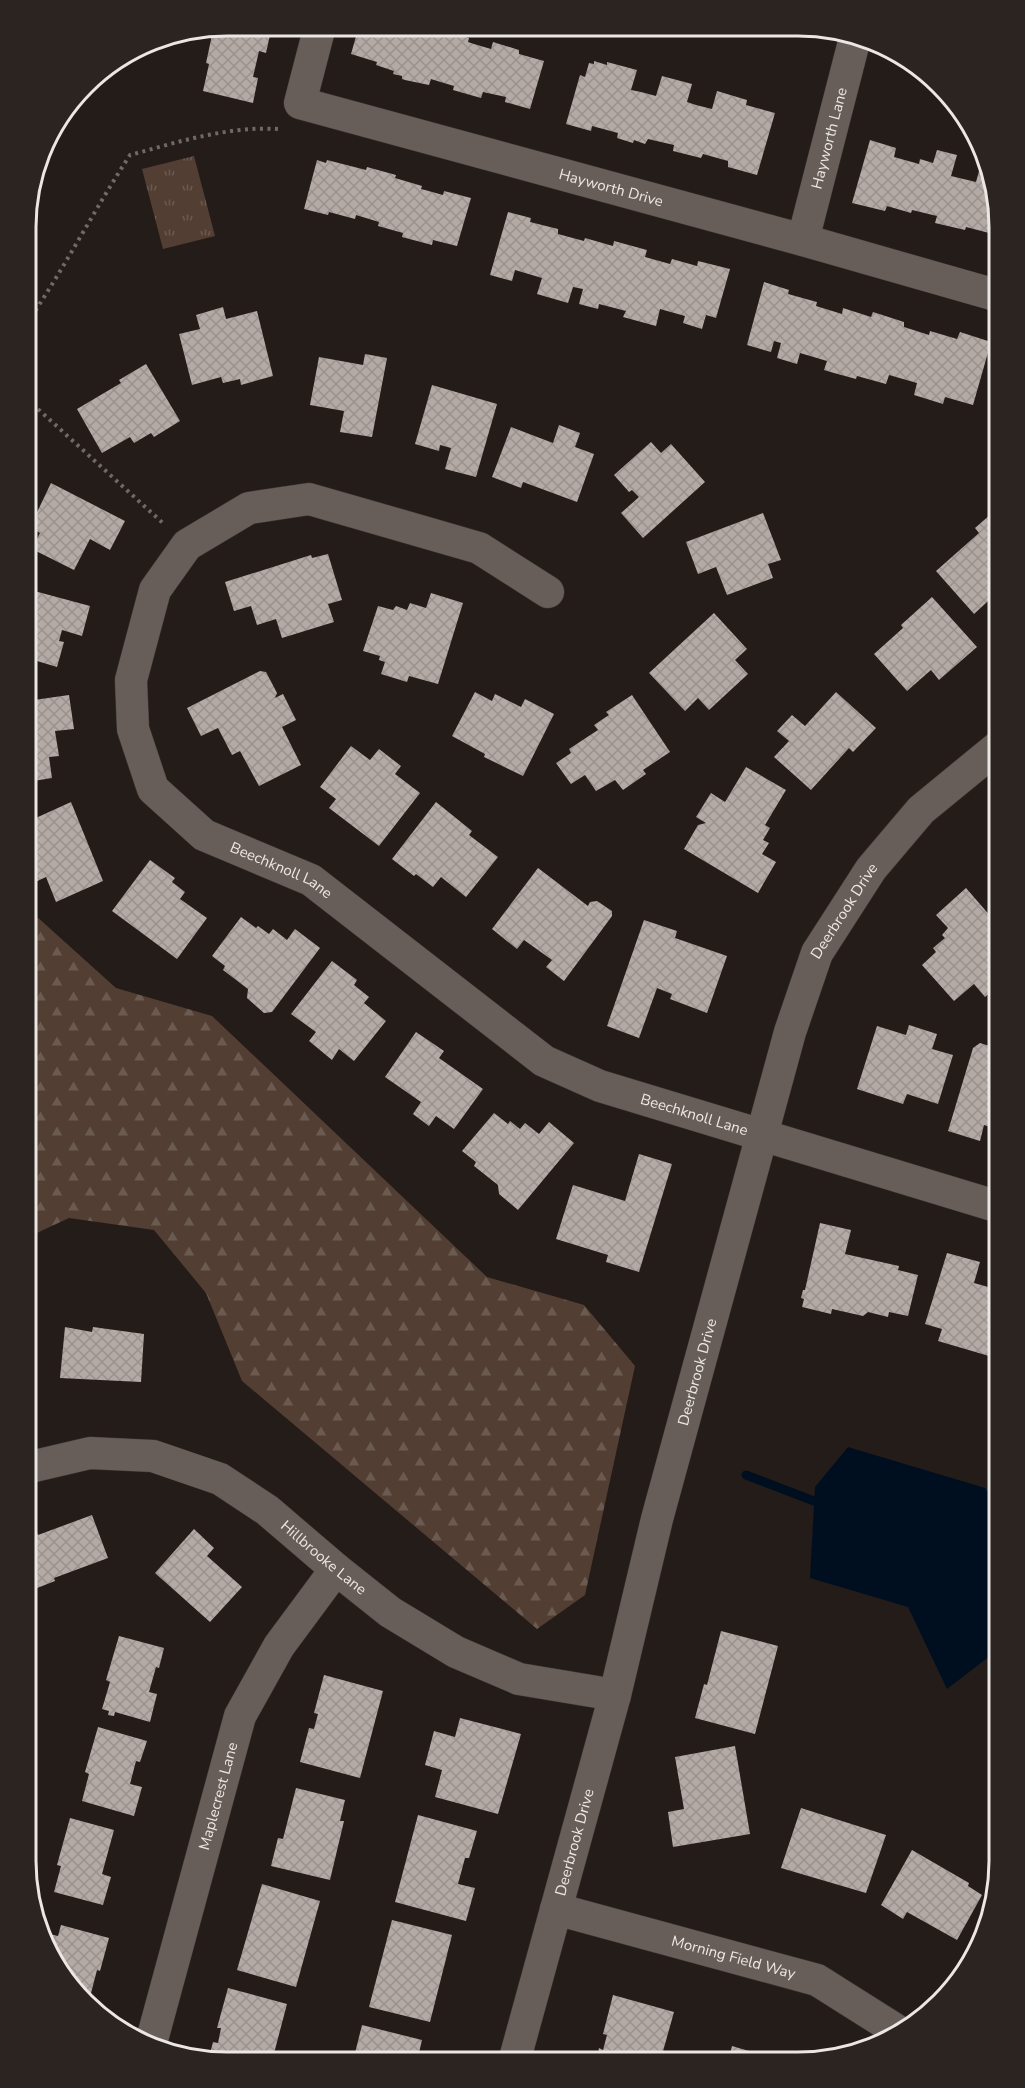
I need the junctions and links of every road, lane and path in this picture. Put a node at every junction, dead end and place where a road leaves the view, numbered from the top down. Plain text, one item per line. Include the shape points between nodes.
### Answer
1 (317, 36) edge
2 (853, 44) edge
3 (300, 103) junction
4 (803, 240) junction
5 (989, 293) edge
6 (36, 310) edge
7 (36, 408) edge
8 (165, 525) dead end
9 (548, 592) dead end
10 (989, 754) edge
11 (762, 1135) junction
12 (989, 1204) edge
13 (36, 1466) edge
14 (336, 1569) junction
15 (615, 1695) junction
16 (556, 1909) junction
17 (892, 2027) edge
18 (153, 2036) edge
19 (517, 2052) edge

1 - 3 street
2 - 4 street, Hayworth Lane
3 - 4 street, Hayworth Drive
3 - 6 path via 284,100 278,129 223,132 130,155
4 - 5 street, Hayworth Drive
7 - 8 path
9 - 11 street, Beechknoll Lane via 479,548 309,499 249,508 187,545 156,590 131,680 133,729 153,789 204,835 311,880 544,1061 600,1086
10 - 11 street, Deerbrook Drive via 921,810 871,869 817,953
11 - 12 street, Beechknoll Lane
11 - 15 street, Deerbrook Drive via 657,1519
13 - 14 street, Hillbrooke Lane via 90,1453 153,1456 220,1479 267,1510
14 - 15 street, Hillbrooke Lane via 390,1612 456,1652 519,1679
14 - 18 street, Maplecrest Lane via 279,1646 240,1716
15 - 16 street, Deerbrook Drive
16 - 17 street, Morning Field Way via 816,1980
16 - 19 street, Deerbrook Drive

